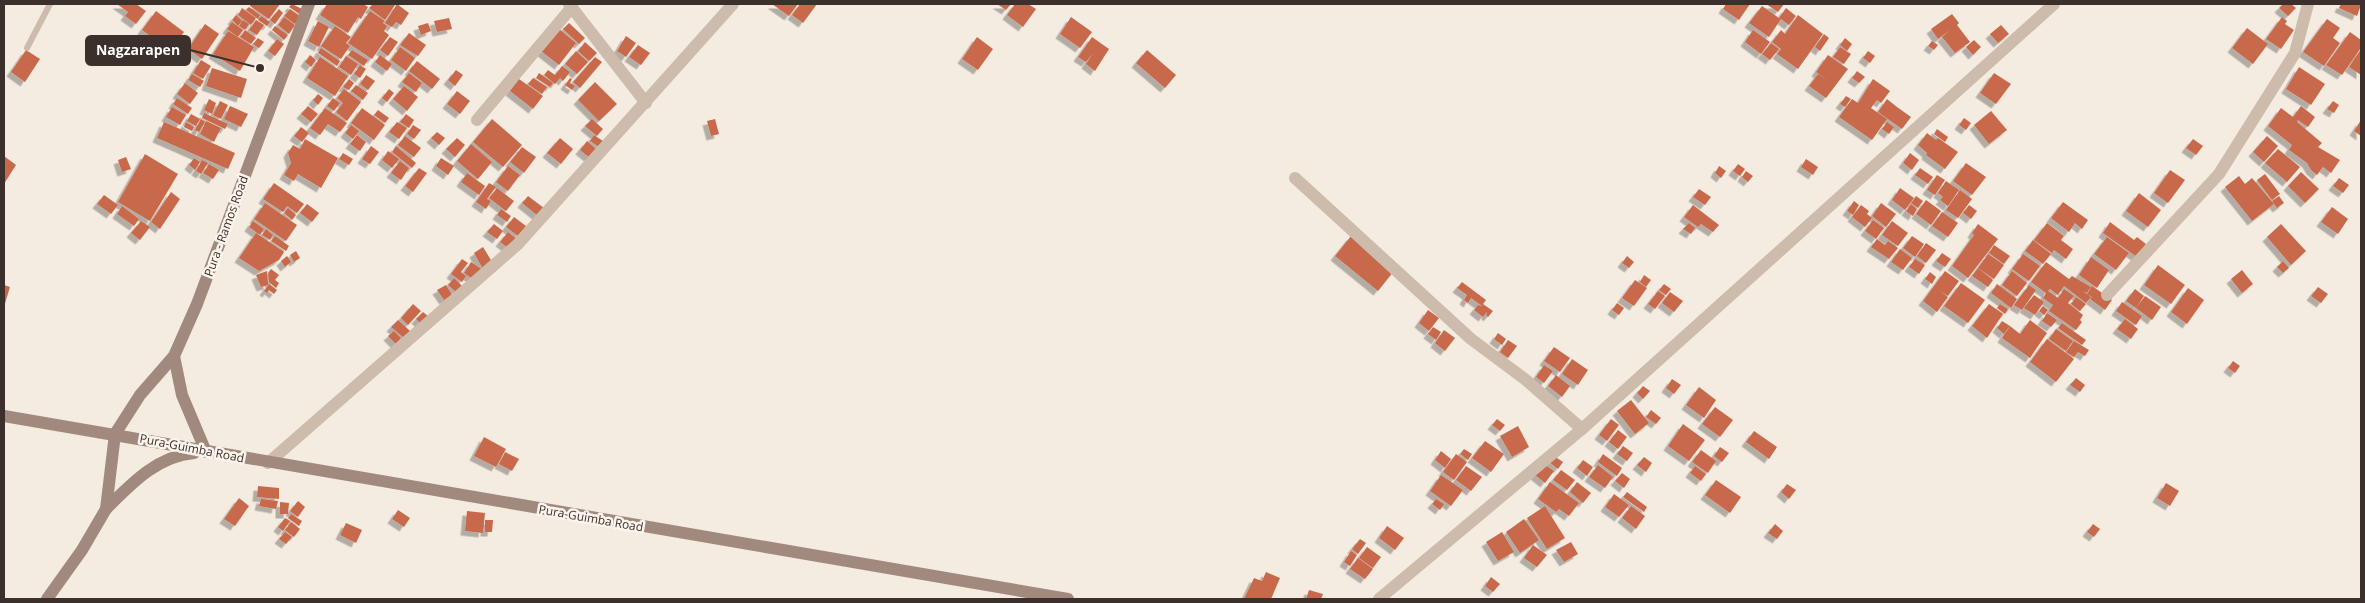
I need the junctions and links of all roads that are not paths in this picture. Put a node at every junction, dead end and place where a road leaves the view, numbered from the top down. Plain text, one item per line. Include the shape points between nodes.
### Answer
1 (50, 4) edge
2 (309, 4) edge
3 (733, 4) edge
4 (2054, 4) edge
5 (2308, 4) edge
6 (570, 6) edge
7 (27, 48) dead end
8 (646, 103) junction
9 (477, 120) dead end
10 (1295, 178) dead end
11 (2107, 295) dead end
12 (174, 356) junction
13 (4, 416) edge
14 (1582, 429) junction
15 (115, 434) junction
16 (206, 452) junction
17 (268, 463) junction
18 (106, 510) junction
19 (47, 599) edge
20 (1068, 599) edge
21 (1379, 599) edge

1 - 7 lane
2 - 12 main road, Pura - Ramos Road via 197,304
3 - 8 street
4 - 14 street
5 - 11 street via 2295,53 2219,174
6 - 8 street
6 - 9 street
8 - 17 street via 518,244
10 - 14 street via 1470,339 1526,380
12 - 15 main road, Pura - Ramos Road via 140,395
12 - 16 main road via 182,395
13 - 15 main road, Pura-Guimba Road
14 - 21 street
15 - 16 main road, Pura-Guimba Road
15 - 18 main road
16 - 17 main road, Pura-Guimba Road
16 - 18 main road via 177,454 160,462 130,485
17 - 20 main road, Pura-Guimba Road
18 - 19 main road

